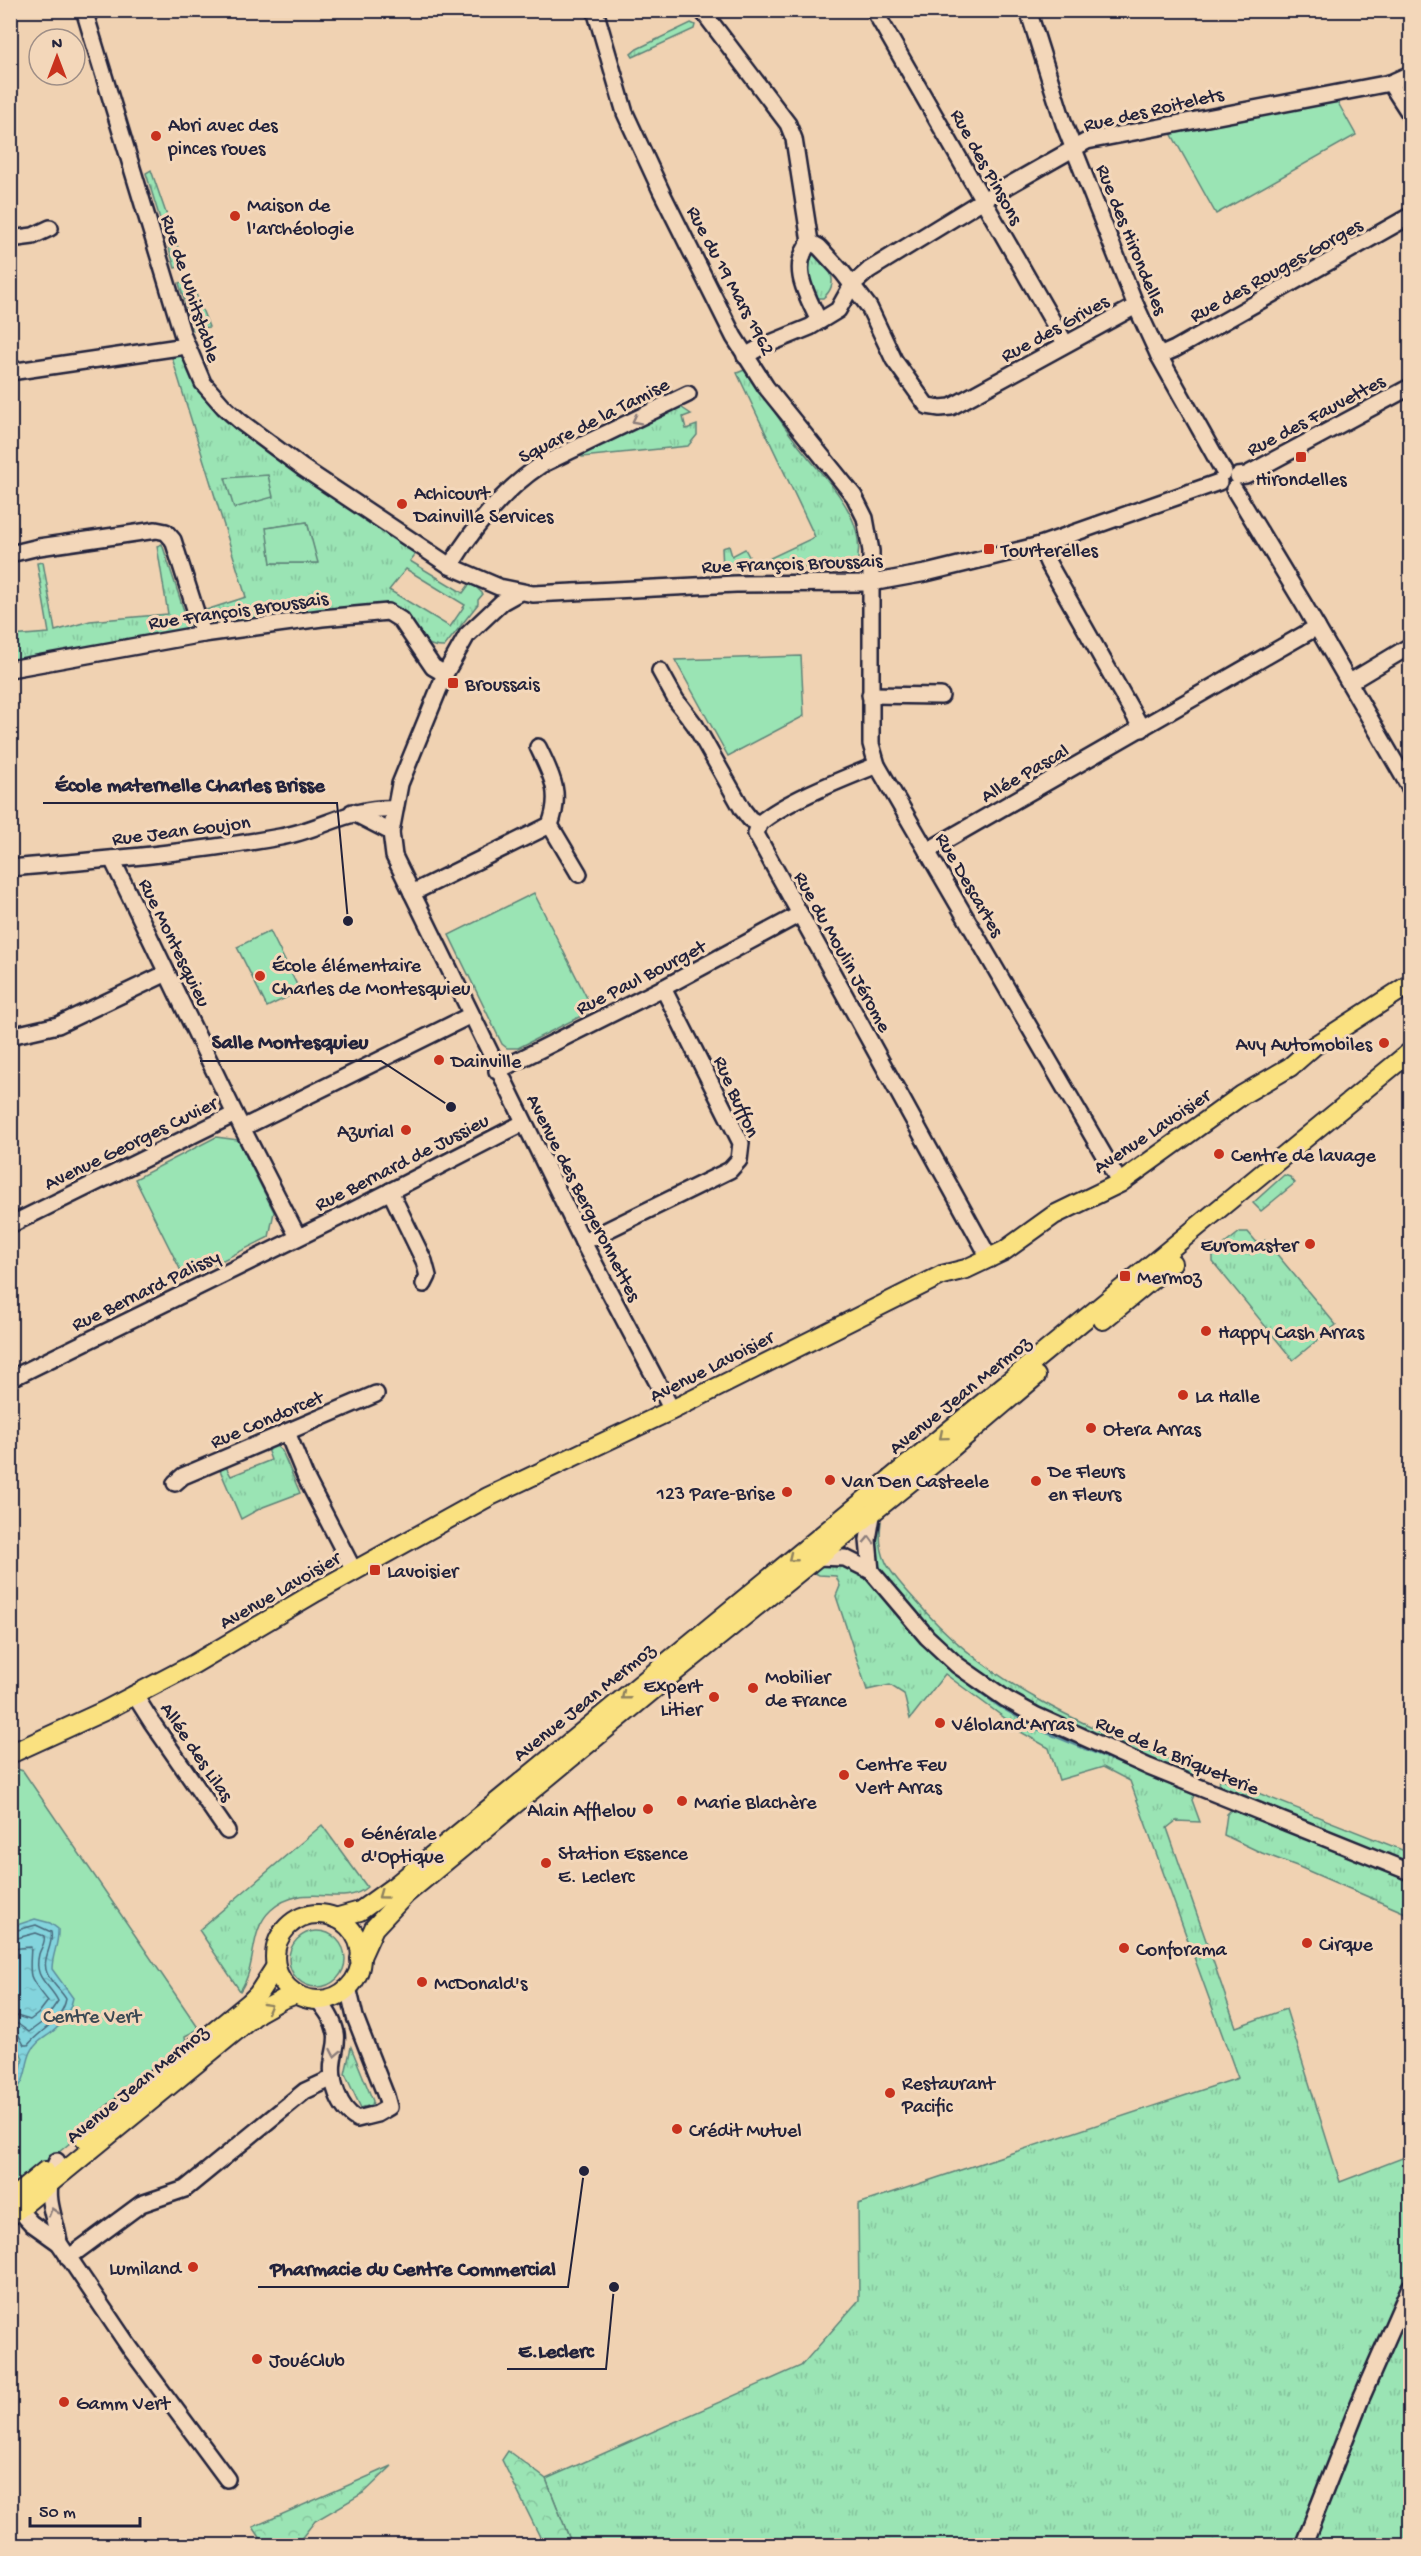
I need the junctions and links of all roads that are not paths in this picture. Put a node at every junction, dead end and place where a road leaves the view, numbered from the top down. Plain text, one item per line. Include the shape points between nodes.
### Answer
1 (84, 10) edge
2 (595, 10) edge
3 (874, 10) edge
4 (1028, 10) edge
5 (704, 13) dead end
6 (1410, 74) edge
7 (1390, 83) junction
8 (1410, 114) edge
9 (1074, 148) junction
10 (983, 200) junction
11 (1410, 216) edge
12 (50, 228) dead end
13 (10, 239) edge
14 (810, 242) junction
15 (852, 285) junction
16 (1136, 306) junction
17 (819, 321) junction
18 (1065, 343) junction
19 (186, 346) junction
20 (745, 356) junction
21 (1159, 356) junction
22 (10, 372) edge
23 (1410, 387) edge
24 (687, 393) dead end
25 (1229, 480) junction
26 (1061, 538) joint
27 (1040, 545) junction
28 (10, 554) edge
29 (450, 566) junction
30 (871, 583) junction
31 (520, 592) junction
32 (1317, 627) junction
33 (203, 634) junction
34 (1410, 646) edge
35 (10, 669) edge
36 (660, 671) dead end
37 (445, 674) junction
38 (1350, 682) junction
39 (870, 695) junction
40 (941, 696) dead end
41 (1142, 729) junction
42 (538, 747) dead end
43 (877, 765) junction
44 (1410, 788) edge
45 (395, 808) junction
46 (352, 812) junction
47 (759, 824) junction
48 (550, 825) junction
49 (391, 832) junction
50 (927, 851) junction
51 (112, 859) junction
52 (10, 868) edge
53 (579, 874) dead end
54 (412, 893) junction
55 (800, 914) junction
56 (167, 973) junction
57 (1410, 984) edge
58 (663, 988) junction
59 (471, 1015) junction
60 (10, 1036) edge
61 (1410, 1052) edge
62 (1410, 1068) edge
63 (497, 1071) junction
64 (235, 1114) junction
65 (523, 1123) junction
66 (242, 1128) junction
67 (1120, 1183) junction
68 (390, 1191) junction
69 (10, 1225) edge
70 (298, 1237) junction
71 (583, 1242) junction
72 (990, 1259) junction
73 (424, 1284) dead end
74 (10, 1378) edge
75 (376, 1394) dead end
76 (672, 1410) junction
77 (287, 1432) junction
78 (175, 1483) dead end
79 (873, 1510) junction
80 (815, 1557) junction
81 (354, 1571) junction
82 (871, 1571) junction
83 (135, 1694) junction
84 (10, 1754) edge
85 (227, 1831) dead end
86 (1410, 1872) edge
87 (335, 1918) junction
88 (360, 1959) junction
89 (276, 1966) junction
90 (348, 1987) junction
91 (296, 1994) junction
92 (318, 2000) junction
93 (333, 2078) junction
94 (51, 2182) junction
95 (13, 2209) edge
96 (59, 2243) junction
97 (68, 2258) junction
98 (1410, 2287) edge
99 (227, 2479) dead end
100 (1303, 2546) edge

1 - 19 street, Rue de Whitstable
2 - 20 street, Rue du 19 Mars 1962 via 625,113 711,295
3 - 10 street, Rue des Pinsons
4 - 9 street, Rue des Hirondelles
5 - 14 street via 788,124 794,139
6 - 7 street, Rue des Roitelets
7 - 8 street
7 - 9 street, Rue des Roitelets via 1087,141
9 - 10 street, Rue des Roitelets
9 - 16 street, Rue des Hirondelles
10 - 15 street, Rue des Roitelets via 869,270
10 - 18 street, Rue des Pinsons
11 - 21 street, Rue des Rouges-Gorges
12 - 13 street via 33,236
14 - 15 street
14 - 17 street via 804,250 799,274
15 - 17 street via 838,310
15 - 18 street, Rue des Grives via 869,307 894,360 927,406 951,407
16 - 18 street, Rue des Grives
16 - 21 street, Rue des Hirondelles
17 - 20 street
19 - 22 street
19 - 29 street, Rue de Whitstable via 203,383 241,422
20 - 30 street, Rue du 19 Mars 1962 via 860,506 871,551
21 - 25 street, Rue des Hirondelles
23 - 25 street, Rue des Fauvettes via 1246,475
24 -> 29 street, Square de la Tamise via 524,476 485,515
25 - 26 street, Rue des Fauvettes
25 - 32 street, Rue des Hirondelles
26 - 27 street, Rue François Broussais
27 - 30 street, Rue François Broussais
27 - 41 street
28 - 33 street via 156,530 166,532 173,540
29 - 31 street, Rue de Whitstable
30 - 31 street, Rue François Broussais
30 - 39 street, Rue Descartes
31 - 37 street, Avenue des Bergeronnettes via 502,602 467,635
32 - 38 street, Rue des Hirondelles
32 - 41 street, Allée Pascal
33 - 35 street, Rue François Broussais
33 - 37 street, Rue François Broussais via 388,612 401,620 433,667
34 - 38 street
36 - 47 street via 743,810
37 - 45 street, Avenue des Bergeronnettes via 400,784
38 - 44 street, Rue des Hirondelles
39 - 40 street
39 - 43 street, Rue Descartes via 871,744
41 - 50 street, Allée Pascal
42 - 48 street via 554,781 556,810
43 - 47 street via 790,805
43 - 50 street, Rue Descartes
45 - 46 street, Rue Jean Goujon
45 - 49 street, Avenue des Bergeronnettes
46 - 49 street
46 - 51 street, Rue Jean Goujon via 300,834
47 - 55 street, Rue du Moulin Jérome via 756,834
48 - 53 street
48 - 54 street
49 - 54 street, Avenue des Bergeronnettes via 394,856
50 - 67 street, Rue Descartes
51 - 52 street, Rue Jean Goujon
51 - 56 street, Rue Montesquieu
54 - 59 street, Avenue des Bergeronnettes
55 - 58 street, Rue Paul Bourget
55 - 72 street, Rue du Moulin Jérome
56 - 60 street via 58,1025
56 - 64 street, Rue Montesquieu
57 - 67 main road, Avenue Lavoisier via 1314,1046 1290,1067 1242,1095
58 - 63 street, Rue Paul Bourget
58 - 71 street, Rue Buffon via 741,1143 739,1160 730,1170
59 - 63 street, Avenue des Bergeronnettes
59 - 66 street
61 -> 87 main road, Avenue Jean Mermoz via 396,1885 360,1911
62 - 79 main road, Avenue Jean Mermoz
63 - 65 street, Avenue des Bergeronnettes
64 - 66 street, Rue Montesquieu
64 - 69 street, Avenue Georges Cuvier
65 - 68 street, Rue Bernard de Jussieu
65 - 71 street, Avenue des Bergeronnettes
66 - 70 street, Rue Montesquieu
67 - 72 main road, Avenue Lavoisier via 1054,1215
68 - 70 street, Rue Bernard de Jussieu
68 - 73 street via 424,1261 428,1276
70 - 74 street, Rue Bernard Palissy
71 - 76 street, Avenue des Bergeronnettes
72 - 76 main road, Avenue Lavoisier via 942,1275
75 - 77 street, Rue Condorcet
76 - 81 main road, Avenue Lavoisier via 488,1497
77 - 78 street, Rue Condorcet via 183,1476
77 - 81 street via 304,1476
79 - 80 main road, Avenue Jean Mermoz
82 -> 79 street via 868,1540
80 - 82 street via 845,1558
80 - 88 main road, Avenue Jean Mermoz via 403,1896 374,1928
81 - 83 main road, Avenue Lavoisier
82 - 86 street, Rue de la Briqueterie via 944,1654 1006,1699 1142,1764
83 - 84 main road, Avenue Lavoisier
83 - 85 street, Allée des Lilas
87 - 88 main road via 354,1935
87 - 89 main road via 307,1916 291,1924 279,1938
88 - 90 main road via 357,1975
89 - 91 main road via 283,1982
89 - 95 main road, Avenue Jean Mermoz via 249,2003 57,2162
90 - 92 main road
90 - 93 street via 355,2017 389,2107 357,2119 344,2108
91 - 92 main road
94 -> 91 main road, Avenue Jean Mermoz via 258,2013
92 -> 93 street via 330,2014 337,2034
93 - 97 street via 305,2091 185,2189 141,2204
94 - 95 main road, Avenue Jean Mermoz
96 -> 94 street via 47,2193
95 - 96 street
96 - 97 street
97 - 99 street
98 - 100 street

